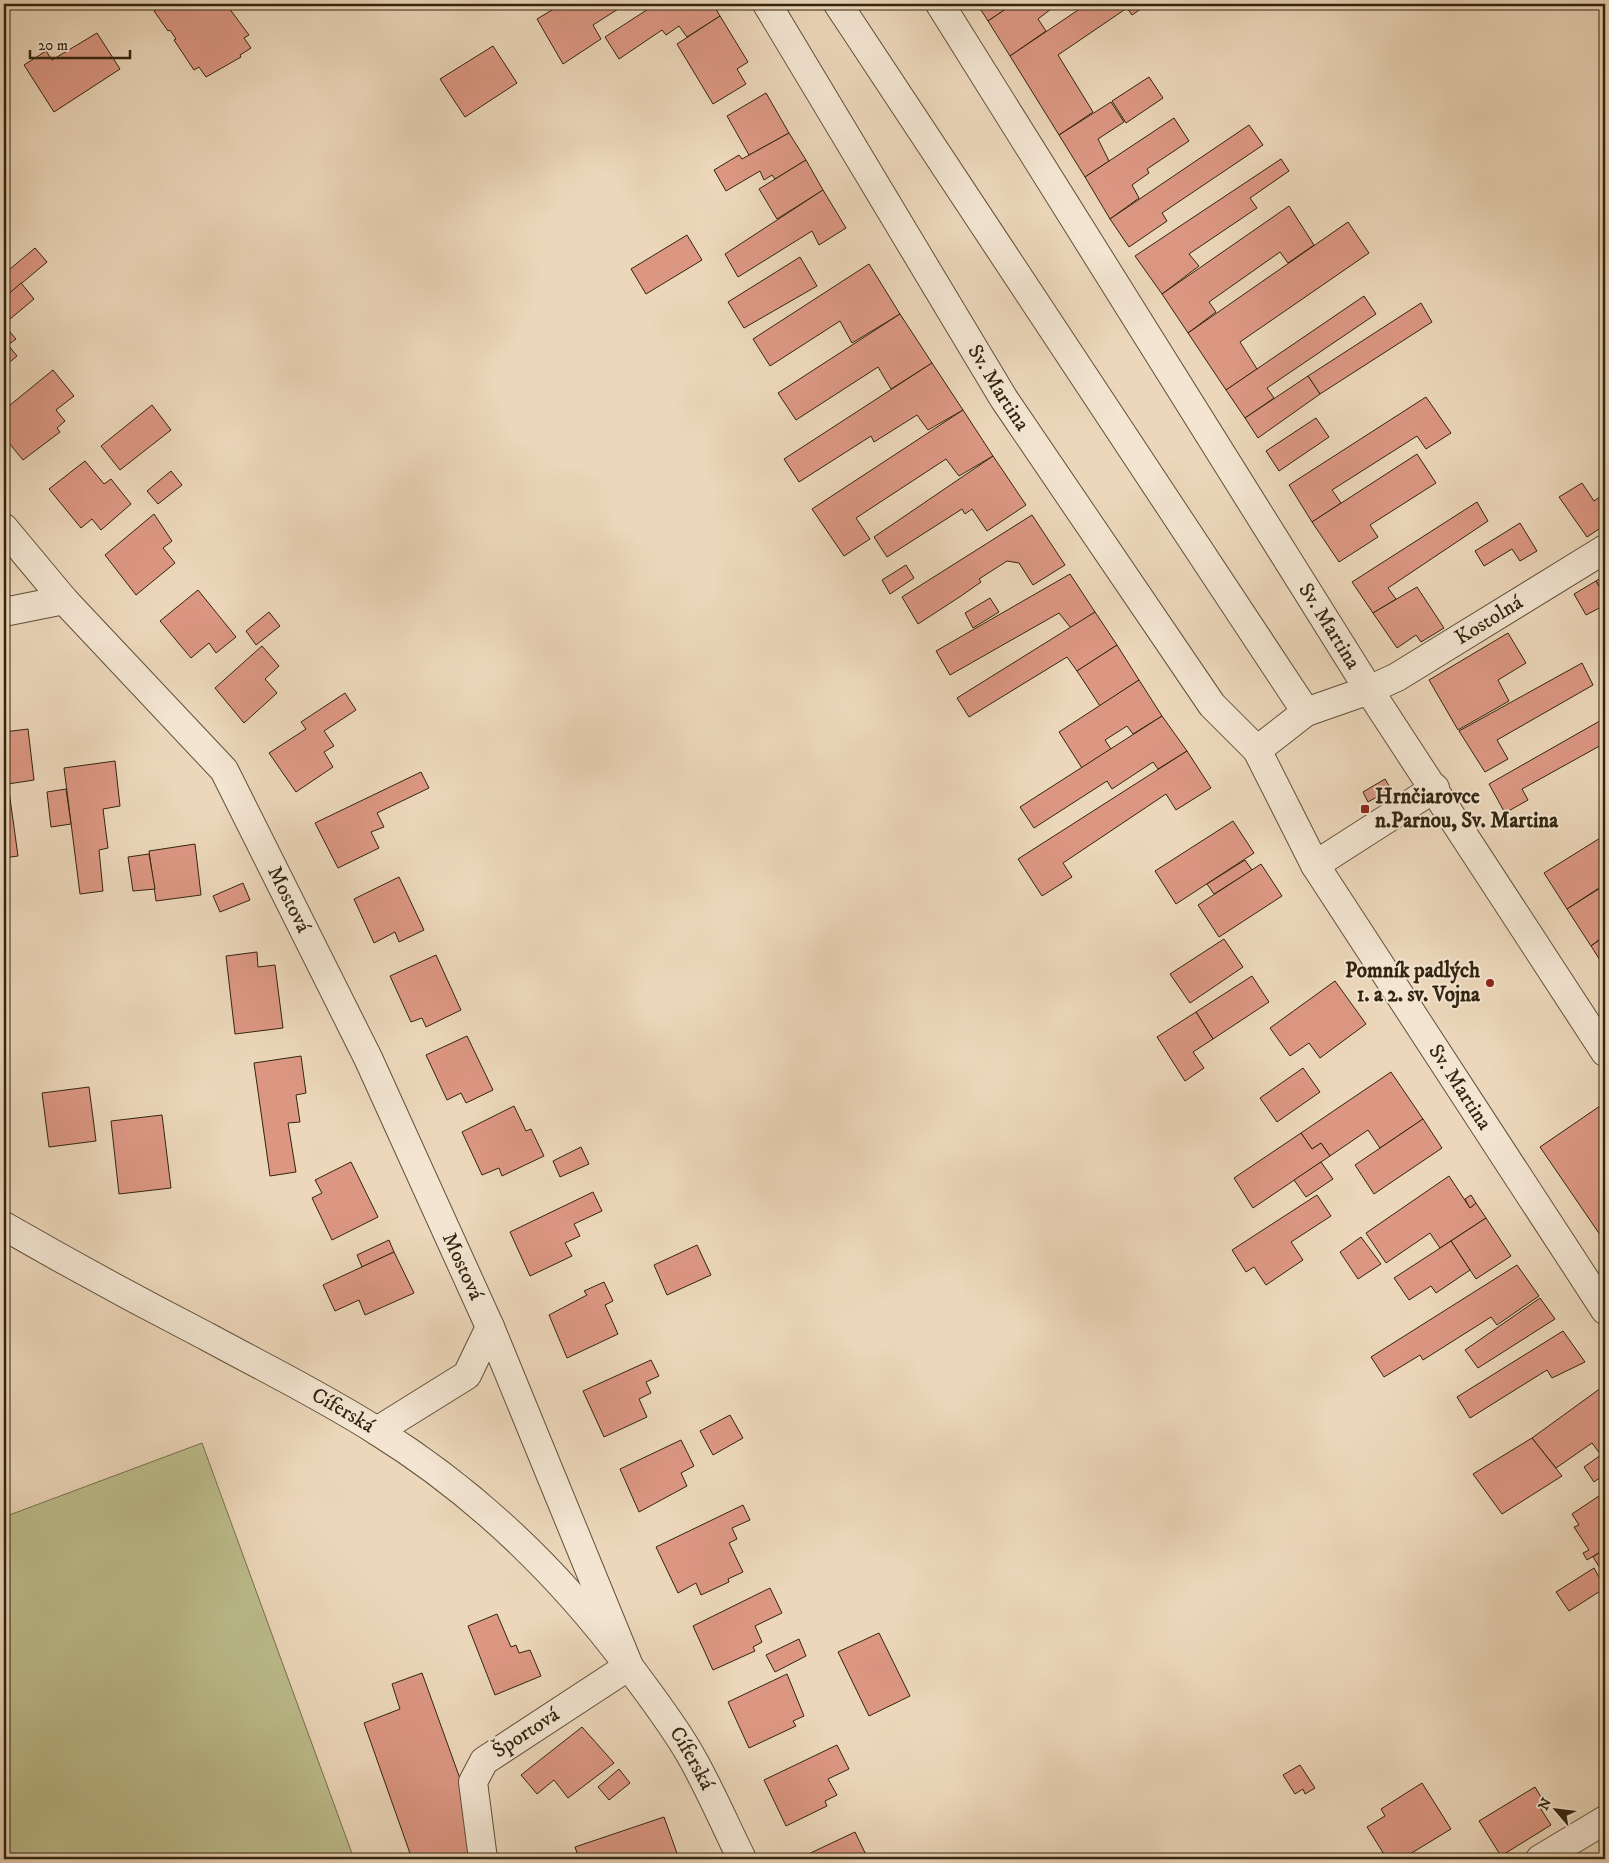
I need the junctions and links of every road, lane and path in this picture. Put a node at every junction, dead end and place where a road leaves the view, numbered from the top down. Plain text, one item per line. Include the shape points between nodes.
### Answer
1 (767, 4) edge
2 (838, 4) edge
3 (940, 4) edge
4 (4, 528) edge
5 (1605, 549) edge
6 (64, 600) junction
7 (4, 612) edge
8 (1369, 690) junction
9 (1306, 712) junction
10 (1258, 750) junction
11 (1435, 788) junction
12 (1315, 865) junction
13 (1605, 1052) edge
14 (4, 1226) edge
15 (1605, 1310) edge
16 (490, 1327) junction
17 (377, 1431) junction
18 (629, 1666) junction
19 (1605, 1820) edge
20 (483, 1859) edge
21 (742, 1859) edge
22 (1540, 1859) edge

1 - 10 street, Sv. Martina via 1004,399 1212,705
2 - 9 street
3 - 8 street, Sv. Martina
4 - 6 street, Mostová
5 - 8 street, Kostolná via 1397,677
6 - 7 street
6 - 16 street, Mostová via 224,770 368,1058
8 - 9 street, Sv. Martina
8 - 11 street, Sv. Martina
9 - 10 street, Sv. Martina
10 - 12 street, Sv. Martina
11 - 12 street
11 - 13 street, Sv. Martina
12 - 15 street, Sv. Martina
14 - 17 street, Cíferská
16 - 17 street via 467,1375
16 - 18 street, Cíferská
17 - 18 street, Cíferská via 455,1486 521,1543 590,1615
18 - 20 street, Športová via 484,1761 473,1782
18 - 21 street, Cíferská via 690,1755
19 - 22 street

